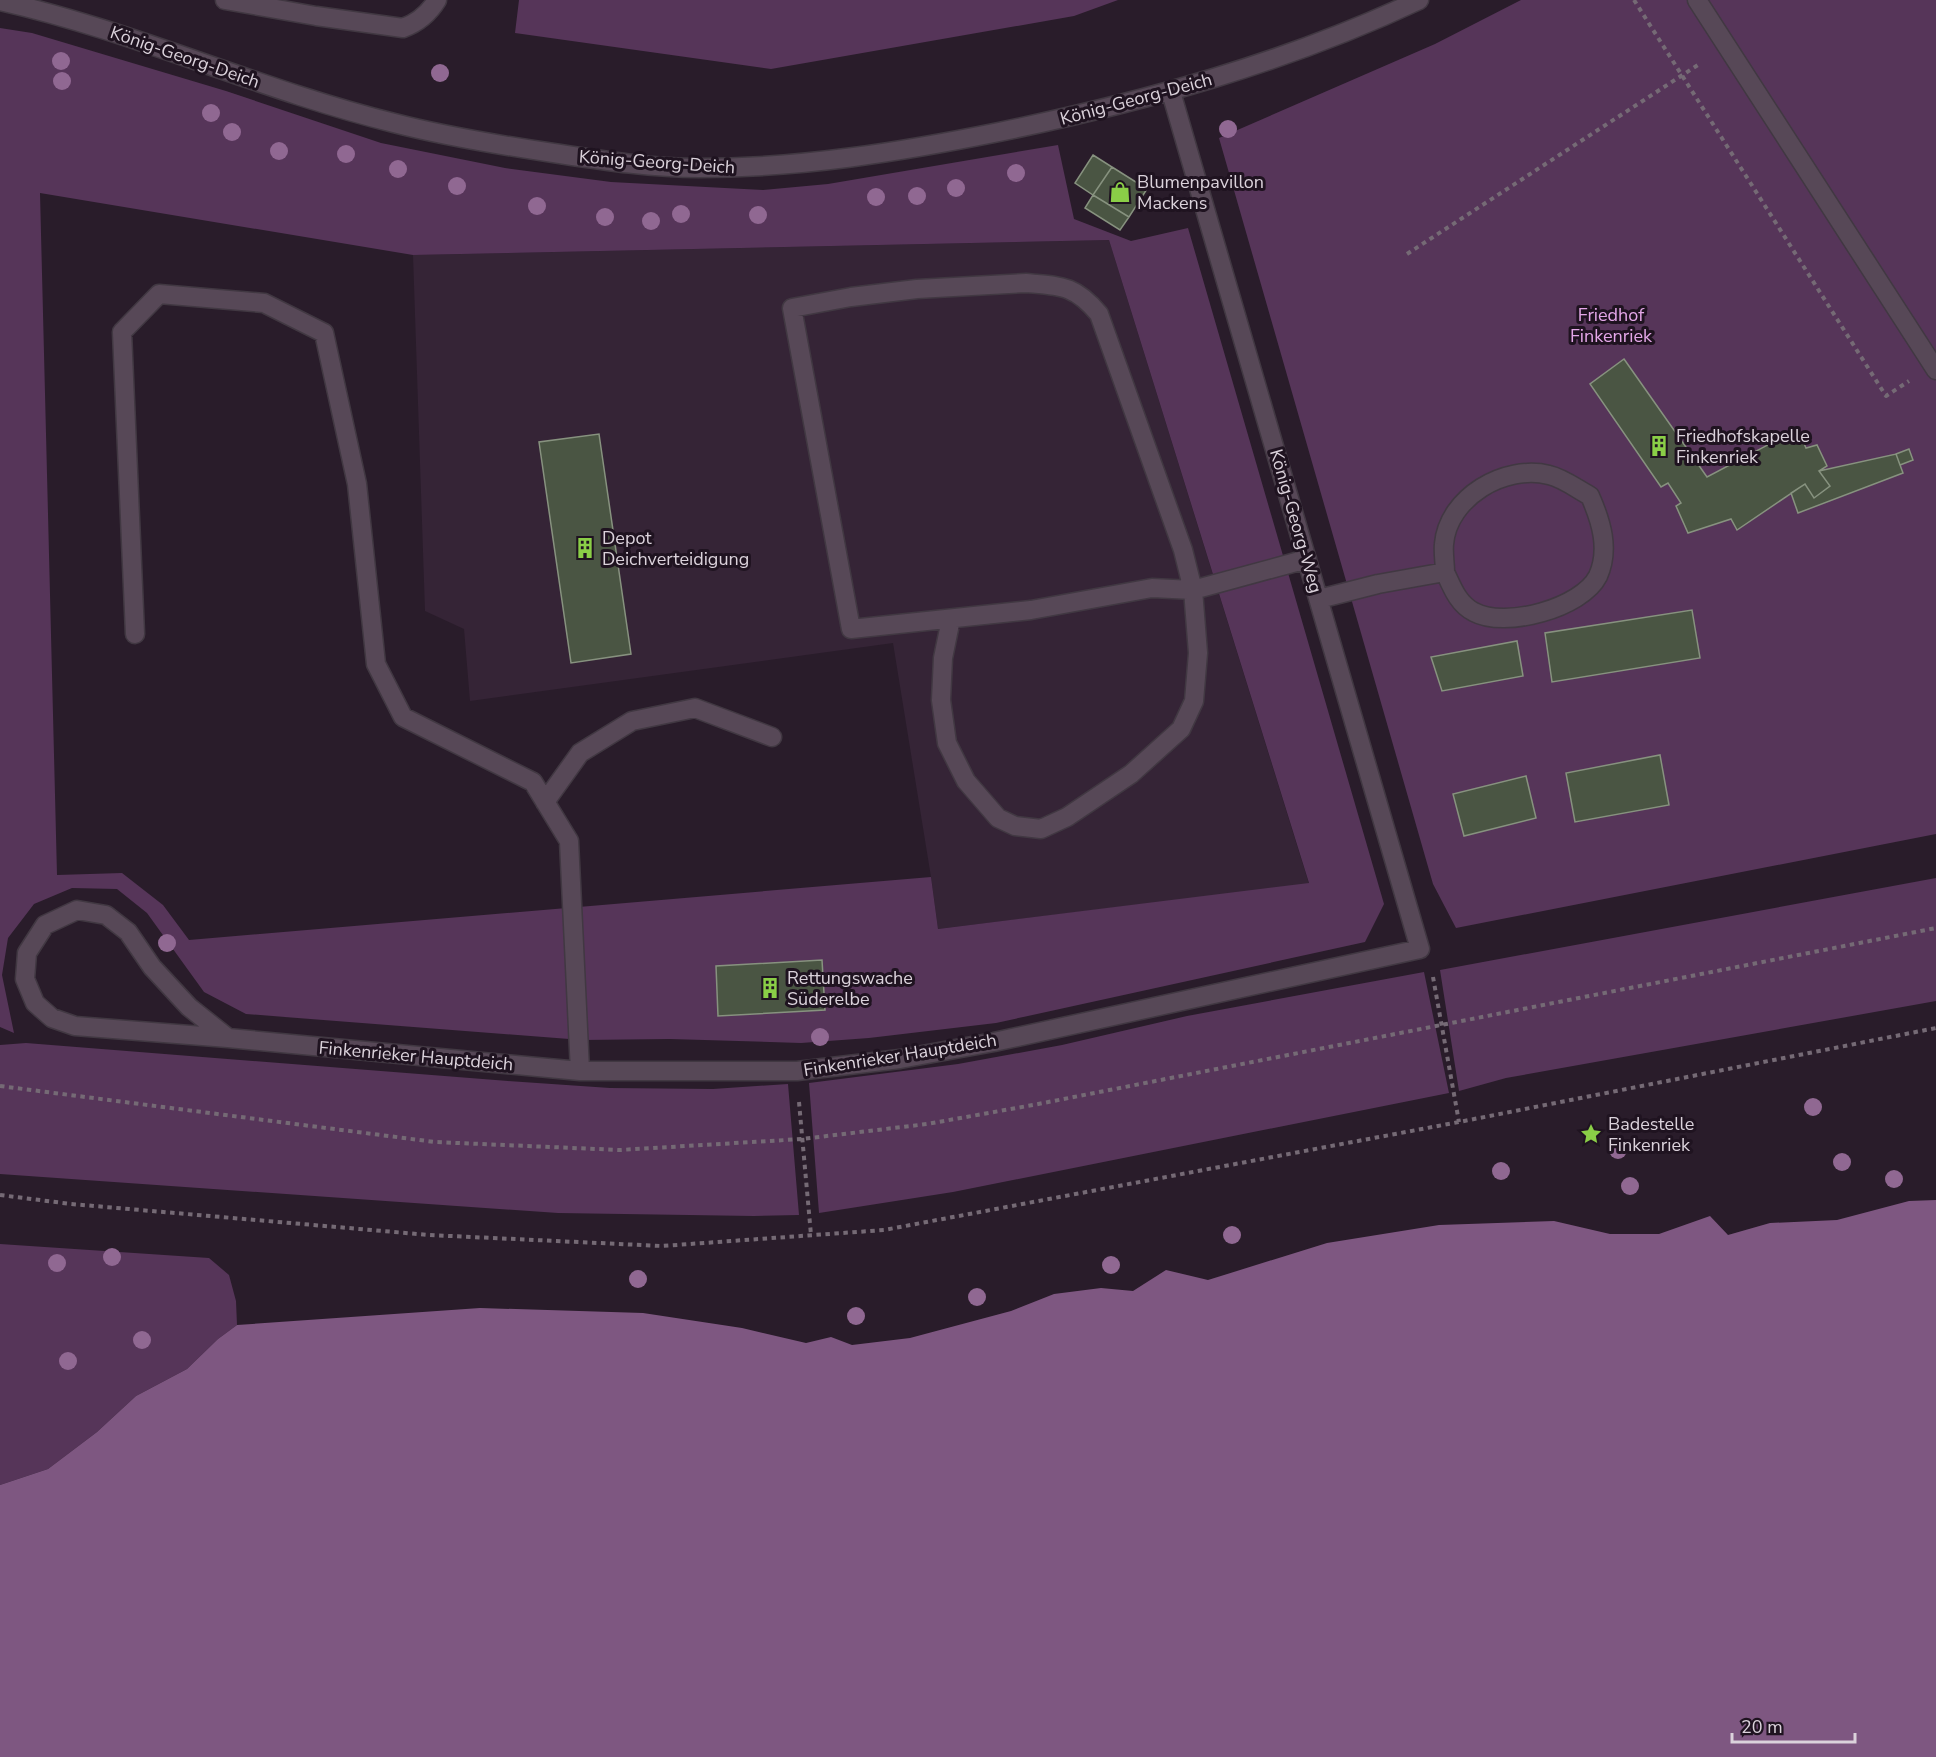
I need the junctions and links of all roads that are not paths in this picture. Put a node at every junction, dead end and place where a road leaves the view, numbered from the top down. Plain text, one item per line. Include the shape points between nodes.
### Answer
1 (225, 0) edge
2 (436, 0) edge
3 (1419, 0) edge
4 (1697, 0) edge
5 (0, 1) edge
6 (44, 5) edge
7 (1171, 92) junction
8 (1934, 368) edge
9 (1306, 559) junction
10 (1445, 572) junction
11 (1193, 590) junction
12 (1318, 599) junction
13 (951, 620) junction
14 (135, 634) dead end
15 (772, 737) dead end
16 (545, 802) junction
17 (1420, 949) joint
18 (228, 1038) junction
19 (580, 1071) junction

1 - 2 street via 403,28 426,14
3 - 7 street, König-Georg-Deich via 1245,70
4 - 8 street
5 - 6 street, König-Georg-Deich
6 - 7 street, König-Georg-Deich via 237,75 393,123 613,162 695,168 830,160 958,140
7 - 9 street, König-Georg-Weg
9 - 11 street
9 - 12 street, König-Georg-Weg
10 - 10 street via 1456,597 1474,612 1500,618 1529,616 1563,605 1585,592 1598,576 1604,556 1604,537 1590,496 1549,475 1510,475 1485,485 1465,501 1451,520 1444,543
10 - 12 street
11 - 13 street via 1152,588
11 - 13 street via 1198,653 1194,701 1181,729 1131,774 1067,817 1041,829 1015,826 998,818 966,781 947,743 941,700 943,658
11 - 13 street via 1183,550 1099,314 1085,297 1059,286 1026,283 917,289 792,308 851,629
12 - 17 street, König-Georg-Weg
14 - 16 street via 122,332 159,294 264,303 324,333 357,484 376,664 403,717 533,782
15 - 16 street via 694,708 632,721 580,753
16 - 19 street via 569,841
17 - 19 street, Finkenrieker Hauptdeich via 900,1059 797,1071
18 - 18 street, Finkenrieker Hauptdeich via 75,1026 52,1018 35,1003 25,979 27,953 45,925 76,910 106,915 128,932 152,967 189,1006
18 - 19 street, Finkenrieker Hauptdeich

